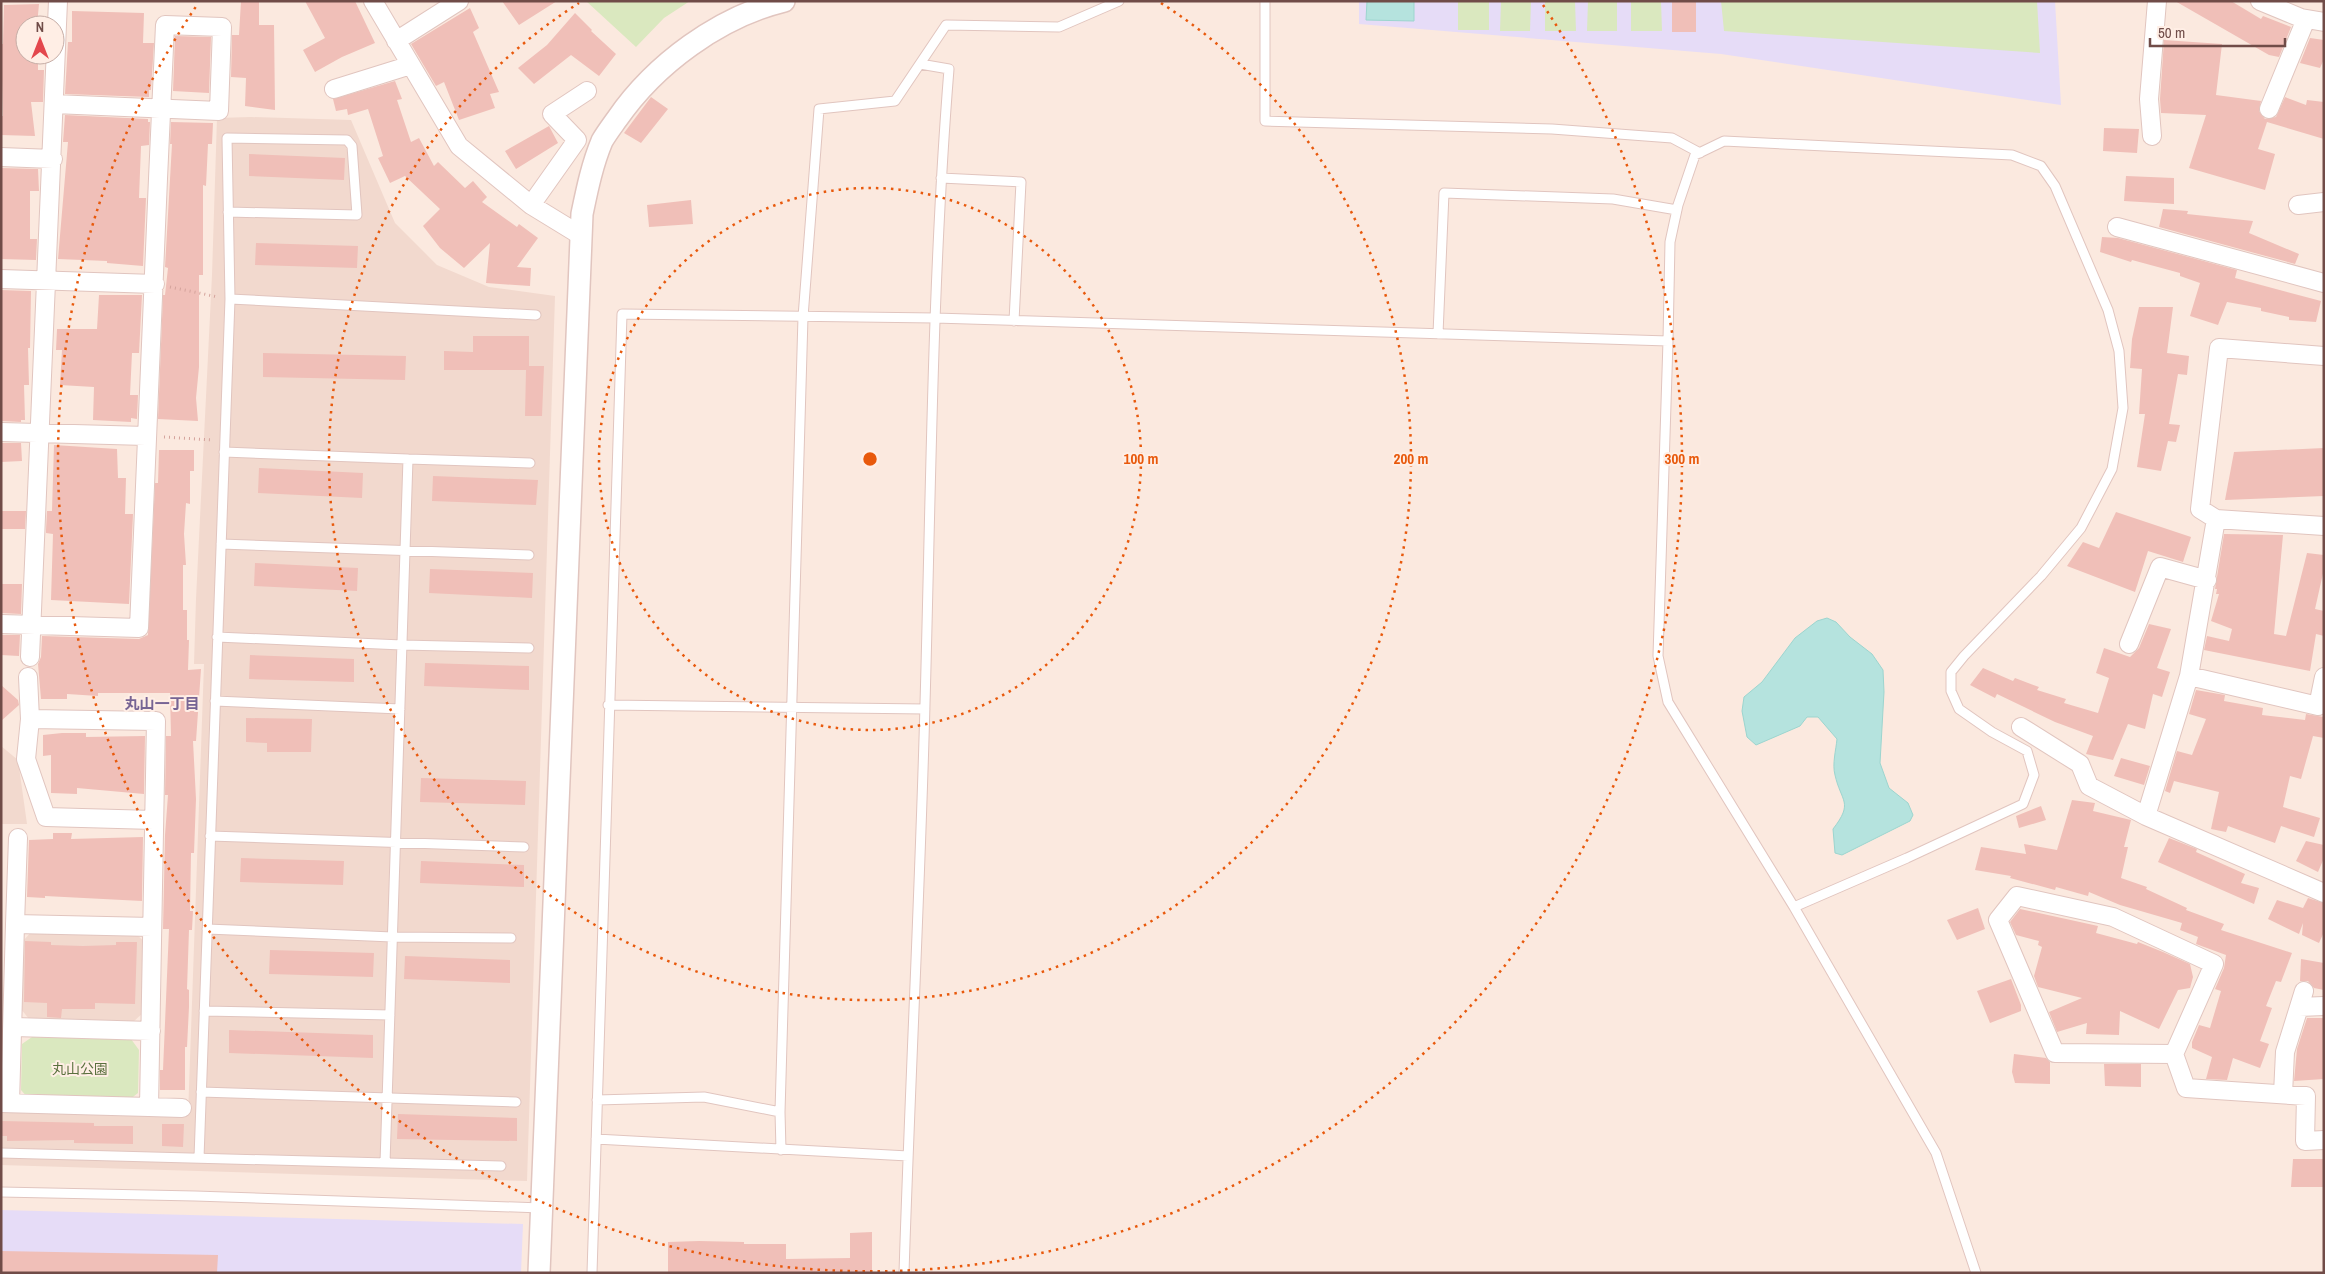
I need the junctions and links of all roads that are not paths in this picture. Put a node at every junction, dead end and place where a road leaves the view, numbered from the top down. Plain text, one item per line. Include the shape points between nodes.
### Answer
1 (58, 1) edge
2 (373, 1) edge
3 (459, 1) edge
4 (784, 1) edge
5 (1119, 1) edge
6 (1265, 1) edge
7 (2157, 1) edge
8 (2260, 1) edge
9 (2306, 19) junction
10 (2324, 22) edge
11 (396, 41) junction
12 (920, 64) junction
13 (411, 65) junction
14 (334, 89) dead end
15 (587, 91) dead end
16 (54, 104) junction
17 (161, 109) junction
18 (2269, 109) dead end
19 (2152, 136) dead end
20 (1700, 153) junction
21 (1, 157) edge
22 (53, 159) junction
23 (941, 178) junction
24 (2324, 202) edge
25 (531, 205) junction
26 (2298, 205) dead end
27 (1677, 210) junction
28 (228, 212) junction
29 (2117, 227) dead end
30 (580, 235) junction
31 (1, 279) edge
32 (46, 280) junction
33 (2324, 283) edge
34 (155, 284) junction
35 (230, 299) junction
36 (536, 315) dead end
37 (803, 317) junction
38 (935, 318) junction
39 (1014, 321) junction
40 (1438, 334) junction
41 (1668, 341) junction
42 (2324, 356) edge
43 (1, 432) edge
44 (40, 433) junction
45 (146, 436) junction
46 (224, 452) junction
47 (408, 459) junction
48 (530, 463) dead end
49 (2216, 519) junction
50 (2324, 526) edge
51 (221, 544) junction
52 (405, 552) junction
53 (528, 555) dead end
54 (2207, 580) junction
55 (1, 624) edge
56 (31, 624) junction
57 (217, 637) junction
58 (2129, 644) dead end
59 (402, 645) junction
60 (528, 648) dead end
61 (30, 657) dead end
62 (2190, 676) junction
63 (28, 677) dead end
64 (2324, 677) edge
65 (215, 701) junction
66 (608, 705) junction
67 (793, 707) junction
68 (400, 709) junction
69 (925, 709) junction
70 (30, 719) junction
71 (2021, 727) dead end
72 (2146, 816) junction
73 (154, 820) junction
74 (210, 836) junction
75 (18, 838) dead end
76 (396, 843) junction
77 (524, 847) dead end
78 (2324, 893) edge
79 (1794, 907) junction
80 (15, 924) junction
81 (152, 927) junction
82 (207, 929) junction
83 (392, 937) junction
84 (512, 938) dead end
85 (2324, 1006) edge
86 (204, 1010) junction
87 (390, 1015) junction
88 (14, 1027) junction
89 (151, 1031) junction
90 (2174, 1054) junction
91 (201, 1092) junction
92 (2283, 1094) junction
93 (387, 1096) junction
94 (597, 1100) junction
95 (516, 1102) dead end
96 (6, 1103) edge
97 (149, 1107) junction
98 (182, 1108) dead end
99 (780, 1112) junction
100 (596, 1139) junction
101 (2324, 1140) edge
102 (781, 1150) junction
103 (1, 1153) edge
104 (908, 1156) junction
105 (199, 1158) junction
106 (385, 1163) junction
107 (501, 1166) dead end
108 (1, 1192) edge
109 (541, 1208) junction
110 (539, 1273) edge
111 (592, 1273) edge
112 (904, 1273) edge
113 (1976, 1273) edge

1 - 16 street
2 - 11 street
3 - 11 street
4 - 30 street via 737,18 691,45 651,79 625,108 603,140 593,168
5 - 12 lane via 1059,27 946,25
6 - 20 lane via 1265,121 1552,129 1654,136 1672,138
7 - 19 street via 2149,100
8 - 9 street
9 - 10 street
9 - 18 street
11 - 13 street
12 - 23 lane via 948,69
12 - 37 lane via 895,101 819,109
13 - 14 street
13 - 25 street via 459,146
15 - 25 street via 552,114 577,140
16 - 17 street
16 - 22 street
17 - 17 street via 165,25 222,27 220,111
17 - 34 street
20 - 27 lane via 1695,155
20 - 79 lane via 1724,141 2012,155 2041,166 2055,186 2094,276 2120,351 2122,408 2112,469 2081,528 1951,672 1951,691 1959,709 2027,751 2034,775 2023,804
21 - 22 street
22 - 32 street
23 - 38 lane
23 - 39 lane via 1021,182
24 - 26 street
25 - 30 street
27 - 40 lane via 1613,199 1444,192
27 - 41 lane via 1670,242
28 - 28 lane via 227,138 346,140 352,146 357,215
28 - 35 lane
29 - 33 street
30 - 109 street
31 - 32 street
32 - 34 street
32 - 44 street
34 - 45 street
35 - 36 lane
35 - 46 lane
37 - 38 lane
37 - 66 lane via 622,314
37 - 67 lane
38 - 39 lane
38 - 69 lane
39 - 40 lane
40 - 41 lane
41 - 79 lane via 1658,656 1668,702
42 - 49 street via 2219,348 2200,509
43 - 44 street
44 - 45 street
44 - 56 street
45 - 56 street via 140,628
46 - 47 lane
46 - 51 lane
47 - 48 lane
47 - 52 lane
49 - 50 street
49 - 54 street
51 - 52 lane
51 - 57 lane
52 - 53 lane
52 - 59 lane
54 - 58 street via 2160,567
54 - 62 street
55 - 56 street
56 - 61 street
57 - 59 lane
57 - 65 lane
59 - 60 lane
59 - 68 lane
62 - 64 street via 2318,706
62 - 72 street
63 - 70 street
65 - 68 lane
65 - 74 lane
66 - 67 lane
66 - 94 lane
67 - 69 lane
67 - 99 lane
68 - 76 lane
69 - 104 lane
70 - 73 street via 26,759 46,818
70 - 73 street via 156,721
71 - 72 street via 2080,764 2089,786
72 - 78 street
73 - 81 street
74 - 76 lane
74 - 82 lane
75 - 80 street
76 - 77 lane
76 - 83 lane
79 - 113 lane via 1936,1153
80 - 81 street
80 - 88 street
81 - 89 street
82 - 83 lane
82 - 86 lane
83 - 84 lane
83 - 87 lane
85 - 92 street via 2301,999 2285,1052
86 - 87 lane
86 - 91 lane
87 - 93 lane
88 - 89 street
88 - 96 street
89 - 97 street
90 - 90 street via 2214,964 2113,918 2017,896 1998,920 2055,1053
90 - 92 street via 2186,1088
91 - 93 lane
91 - 105 lane
92 - 101 street via 2306,1096 2305,1141
93 - 95 lane
93 - 106 lane
94 - 99 lane via 704,1097
94 - 100 lane
96 - 97 street
97 - 98 street
99 - 102 lane
100 - 102 lane
100 - 111 lane
102 - 104 lane
103 - 105 lane
104 - 112 lane
105 - 106 lane
106 - 107 lane
108 - 109 lane
109 - 110 street

